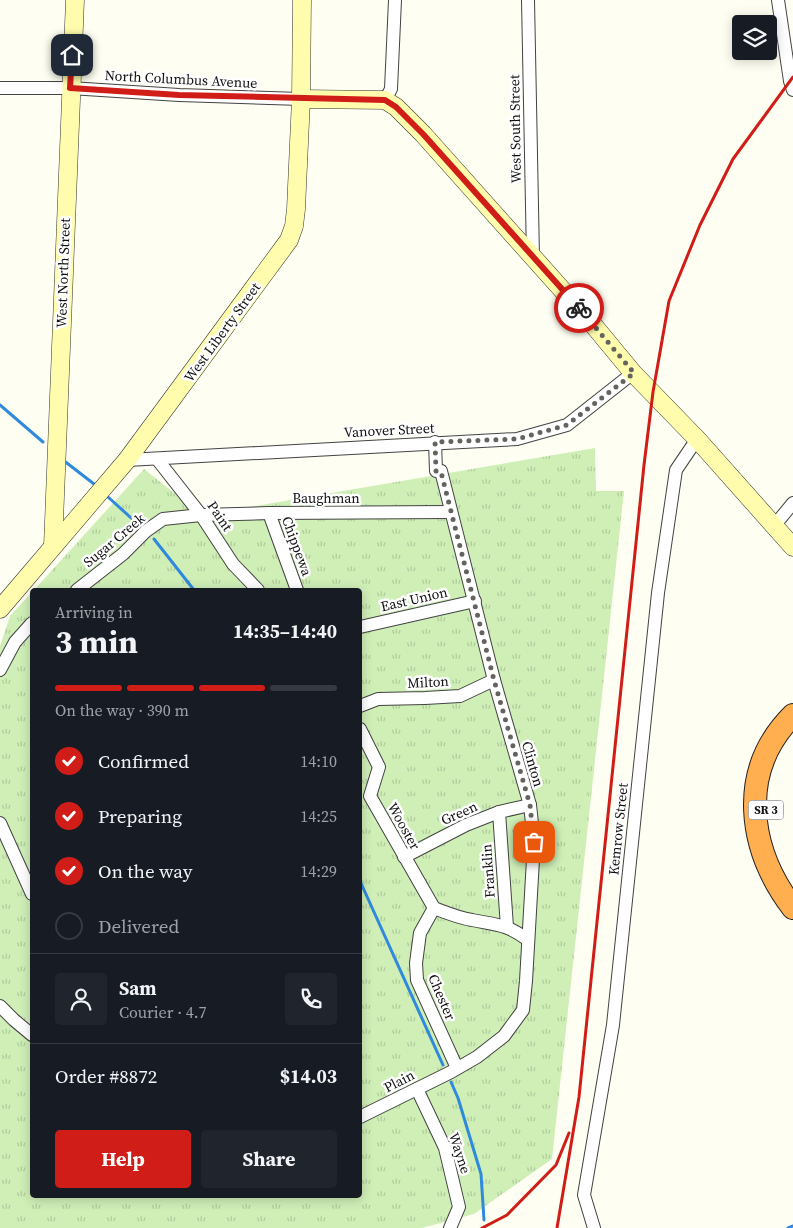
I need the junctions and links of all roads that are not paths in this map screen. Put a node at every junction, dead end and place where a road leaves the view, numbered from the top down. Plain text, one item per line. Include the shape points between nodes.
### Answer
1 (75, 0) edge
2 (302, 0) edge
3 (395, 0) edge
4 (528, 0) edge
5 (778, 0) edge
6 (0, 88) edge
7 (70, 88) junction
8 (793, 90) edge
9 (301, 99) junction
10 (385, 100) junction
11 (533, 257) junction
12 (634, 373) junction
13 (697, 439) junction
14 (435, 442) junction
15 (157, 459) junction
16 (127, 460) junction
17 (793, 503) edge
18 (451, 512) junction
19 (269, 513) junction
20 (201, 515) junction
21 (783, 525) edge
22 (53, 546) junction
23 (793, 547) edge
24 (80, 588) edge
25 (256, 588) edge
26 (296, 588) edge
27 (475, 601) junction
28 (0, 609) edge
29 (30, 625) edge
30 (362, 627) edge
31 (0, 670) edge
32 (494, 680) junction
33 (362, 705) edge
34 (793, 715) edge
35 (793, 731) edge
36 (362, 733) edge
37 (530, 805) junction
38 (499, 812) junction
39 (0, 822) edge
40 (404, 857) junction
41 (30, 890) edge
42 (793, 890) edge
43 (434, 908) junction
44 (793, 908) edge
45 (507, 928) junction
46 (528, 940) junction
47 (0, 1006) edge
48 (30, 1033) edge
49 (454, 1070) junction
50 (416, 1089) junction
51 (362, 1116) edge
52 (450, 1228) edge
53 (594, 1228) edge

1 - 7 main road, West North Street
2 - 9 main road, West Liberty Street
3 - 10 street via 391,89
4 - 11 street, West South Street
5 - 8 street
6 - 7 street, North Columbus Avenue
7 - 9 street, North Columbus Avenue
7 - 22 main road, West North Street
9 - 10 main road
9 - 16 main road, West Liberty Street via 294,226 289,240
10 - 11 main road via 406,115
11 - 12 main road
12 - 13 main road
12 - 14 street, Vanover Street via 567,425 517,439
13 - 21 main road
13 - 53 street, Kemrow Street via 676,470 658,593 613,1025 584,1195
14 - 15 street, Vanover Street
14 - 18 street, Clinton via 436,471 441,472
15 - 16 street, Vanover Street
15 - 20 street, Paint
16 - 22 main road, West Liberty Street
17 - 21 street
18 - 19 street, Baughman
18 - 27 street, Clinton
19 - 20 street, Baughman
19 - 26 street, Chippewa
20 - 24 street, Sugar Creek via 163,519
20 - 25 street, Paint via 234,564
21 - 23 main road
22 - 28 main road, West Liberty Street
27 - 30 street, East Union
27 - 32 street, Clinton
29 - 31 street via 15,642
32 - 33 street, Milton via 460,696 378,699
32 - 37 street, Clinton
34 - 44 highway via 776,735 764,757 754,806 764,857
35 - 42 highway, SR 3 via 779,750 768,777 766,818 775,857
36 - 40 street, Wooster via 380,767 370,796
37 - 38 street, Green
37 - 46 street, Clinton via 534,842
38 - 40 street, Green
38 - 45 street, Franklin
39 - 41 street
40 - 43 street, Wooster
43 - 45 street
43 - 49 street, Chester via 420,933 417,980
45 - 46 street
46 - 49 street, Clinton via 522,1010 504,1036
47 - 48 street
49 - 50 street, Plain
50 - 51 street, Plain
50 - 52 street, Wayne via 445,1148 459,1207

